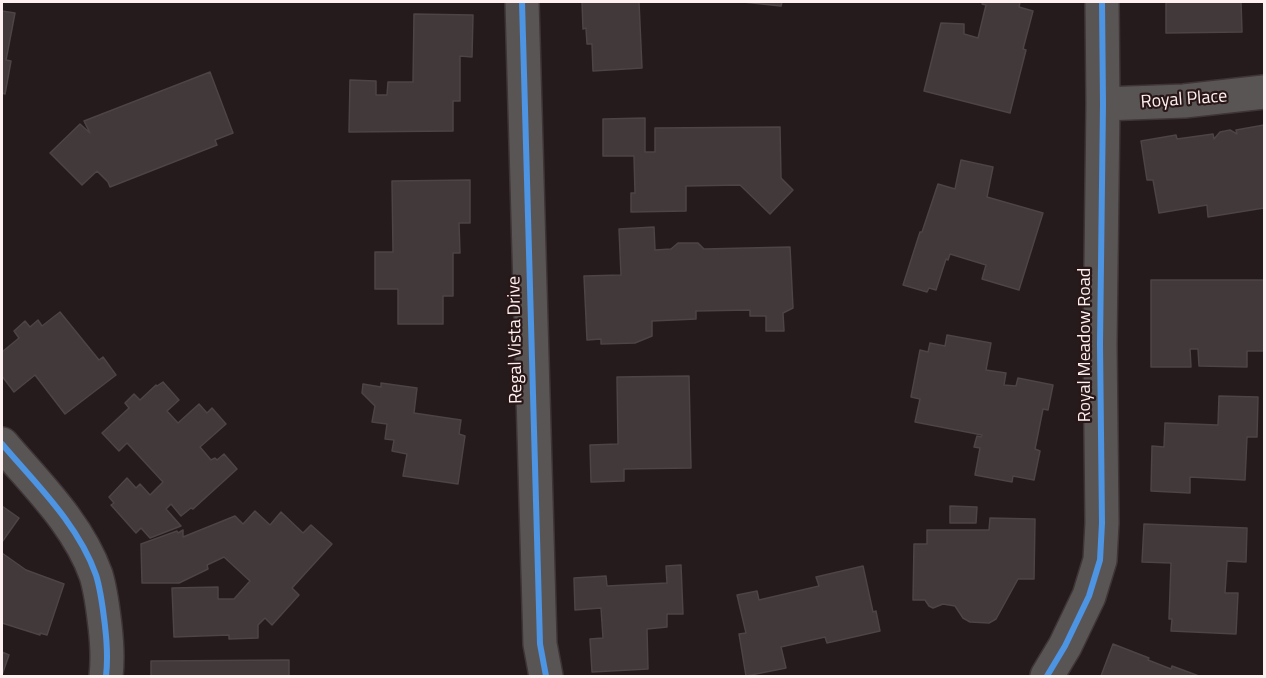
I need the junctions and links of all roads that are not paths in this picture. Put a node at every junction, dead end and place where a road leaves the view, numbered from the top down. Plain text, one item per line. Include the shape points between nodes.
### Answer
1 (522, 2) edge
2 (1102, 2) edge
3 (1264, 92) edge
4 (1103, 104) junction
5 (2, 444) edge
6 (106, 676) edge
7 (546, 676) edge
8 (1047, 676) edge

1 - 7 street, Regal Vista Drive via 540,632
2 - 4 street, Royal Meadow Road
3 - 4 street, Royal Place via 1184,101
4 - 8 street, Royal Meadow Road via 1100,560 1089,596
5 - 6 street via 58,510 82,545 96,576 103,610

